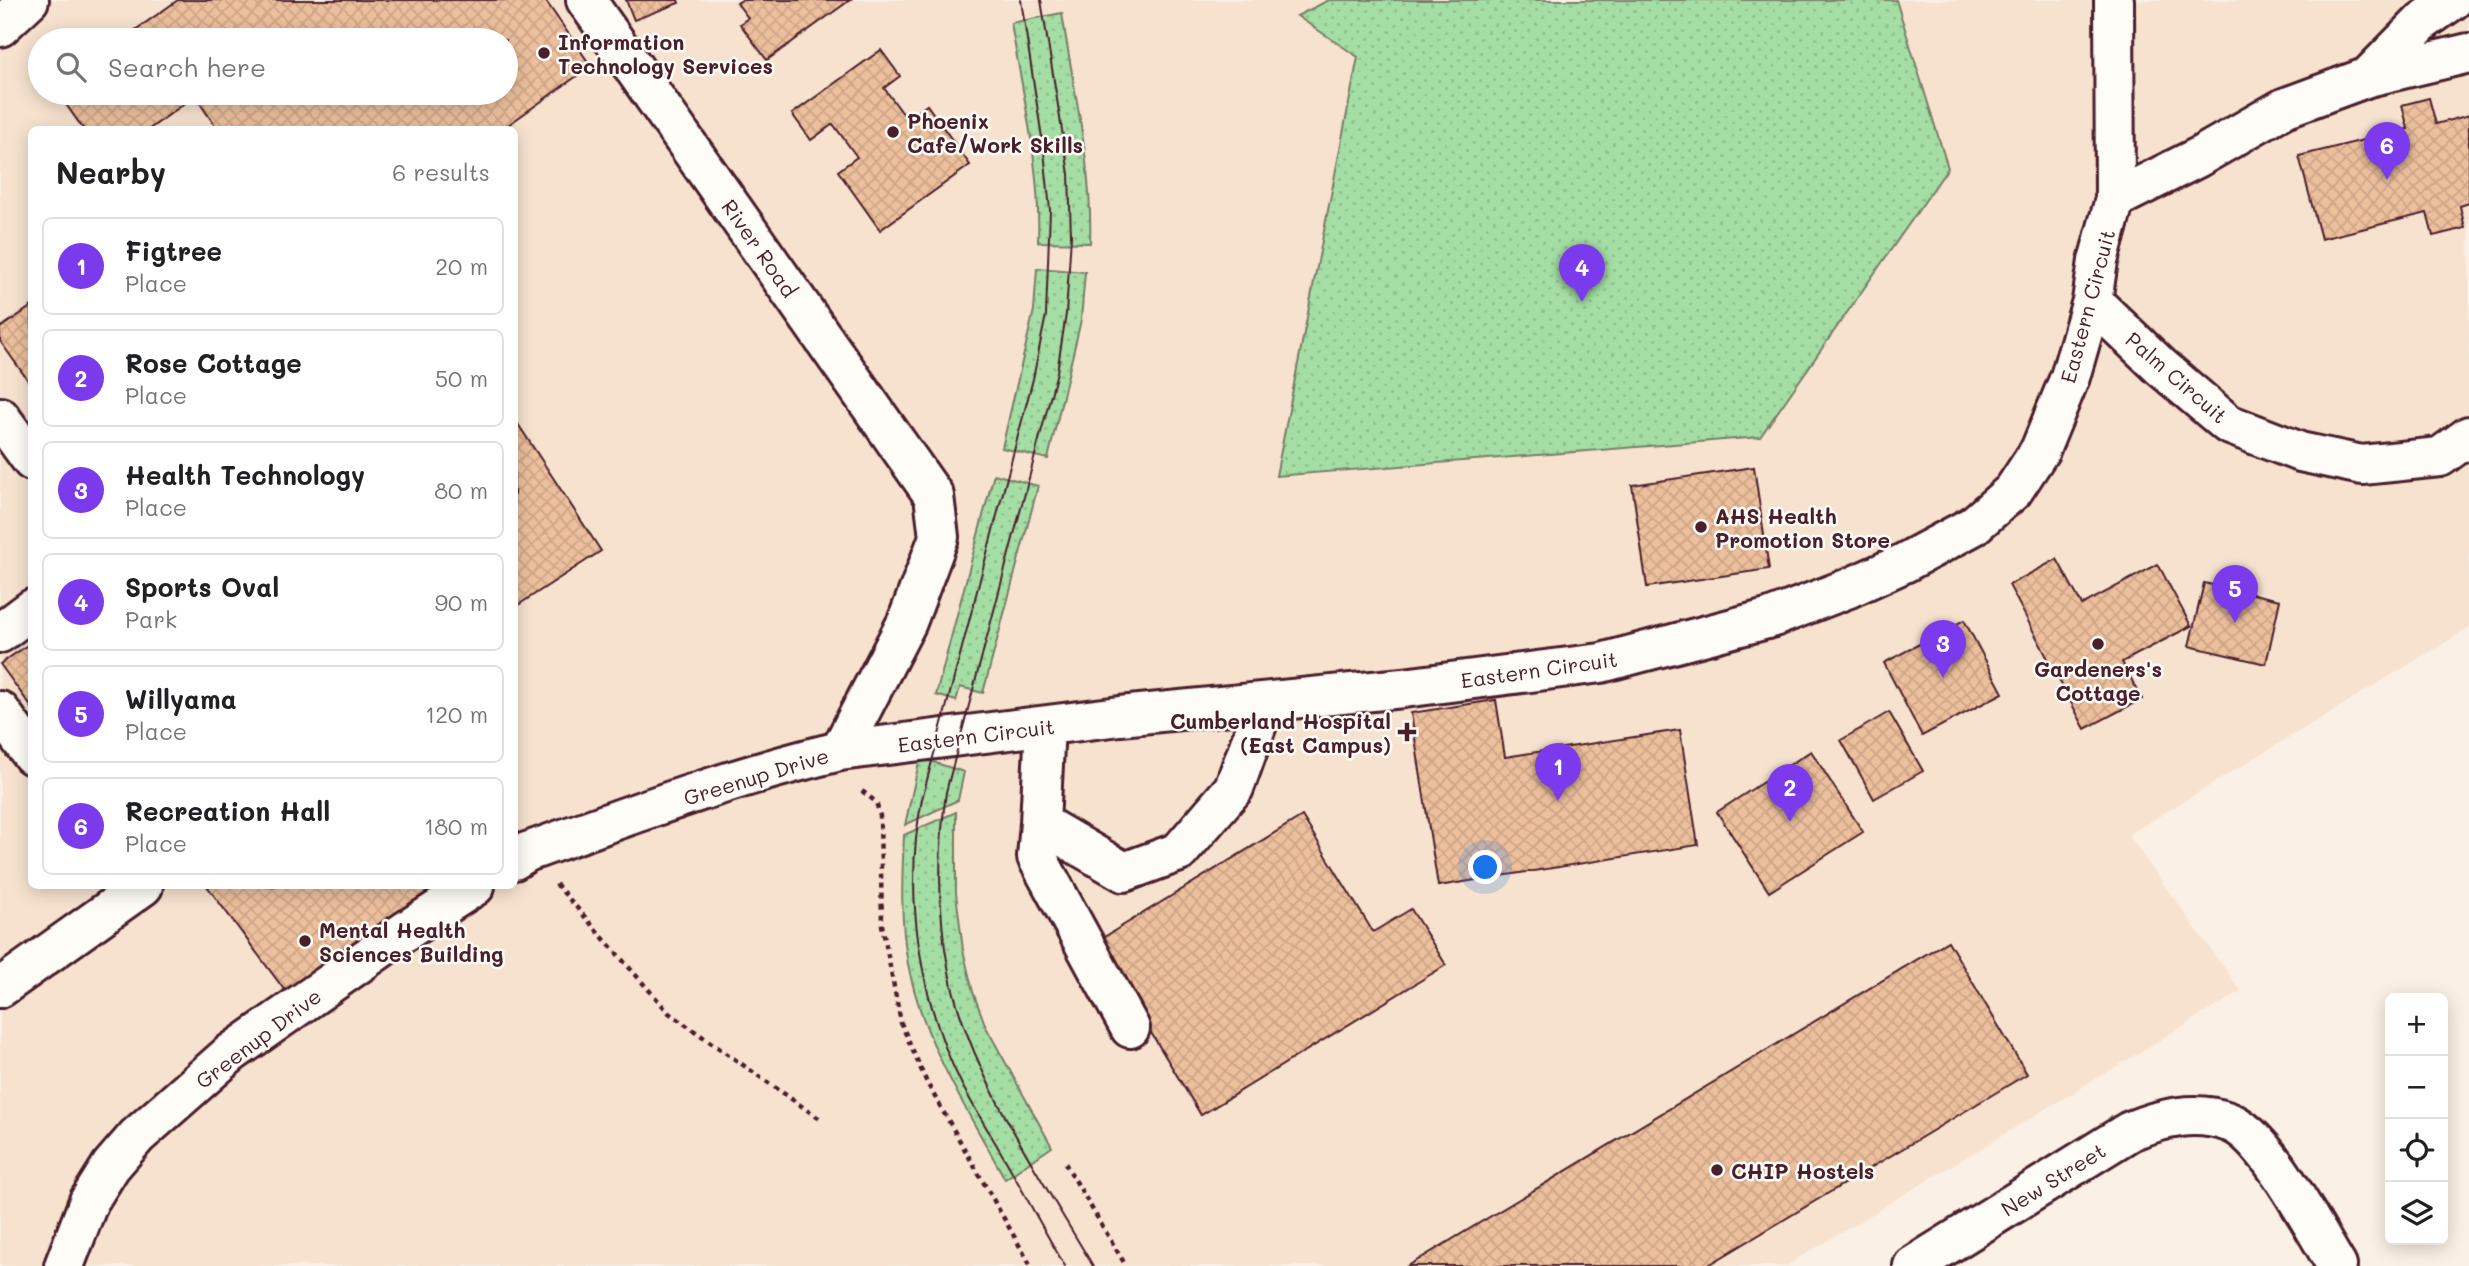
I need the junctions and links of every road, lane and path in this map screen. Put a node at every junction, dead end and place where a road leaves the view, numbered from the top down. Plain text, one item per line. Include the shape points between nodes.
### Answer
1 (29, 0) edge
2 (586, 0) edge
3 (2114, 0) edge
4 (2454, 0) edge
5 (0, 27) edge
6 (2469, 53) edge
7 (2368, 77) junction
8 (2115, 199) junction
9 (2092, 301) junction
10 (0, 417) edge
11 (2469, 436) edge
12 (28, 456) edge
13 (28, 612) edge
14 (0, 633) edge
15 (1265, 702) junction
16 (0, 711) edge
17 (1045, 726) junction
18 (28, 750) edge
19 (840, 751) junction
20 (853, 791) dead end
21 (1040, 823) junction
22 (521, 856) edge
23 (132, 889) edge
24 (470, 889) edge
25 (0, 988) edge
26 (1130, 1028) dead end
27 (820, 1119) dead end
28 (1065, 1163) dead end
29 (64, 1266) edge
30 (1031, 1266) edge
31 (1126, 1266) edge
32 (1913, 1266) edge
33 (2337, 1266) edge

1 - 5 street
2 - 19 street, River Road via 934,496 939,537 907,622
3 - 8 street, Eastern Circuit
4 - 7 street via 2423,21
6 - 7 street
7 - 8 street via 2284,108
8 - 9 street, Eastern Circuit
9 - 11 street, Palm Circuit via 2228,424 2300,452 2362,465 2440,457
9 - 15 street, Eastern Circuit via 2070,377 2040,450 2013,491 1973,526 1904,563 1771,618 1601,663
10 - 12 street
13 - 14 street
15 - 17 street, Eastern Circuit
15 - 21 street via 1234,788 1179,852 1124,872
16 - 18 street
17 - 19 street, Eastern Circuit
17 - 21 street
19 - 22 street, Greenup Drive via 658,805
20 - 30 path via 876,802 880,816 882,925 901,1023 927,1083
21 - 26 street via 1037,857
22 - 27 path via 670,1013
23 - 25 street
24 - 29 street, Greenup Drive via 231,1053 137,1136 89,1201
28 - 31 path
32 - 33 street, New Street via 2130,1131 2176,1116 2202,1115 2232,1122 2258,1143

